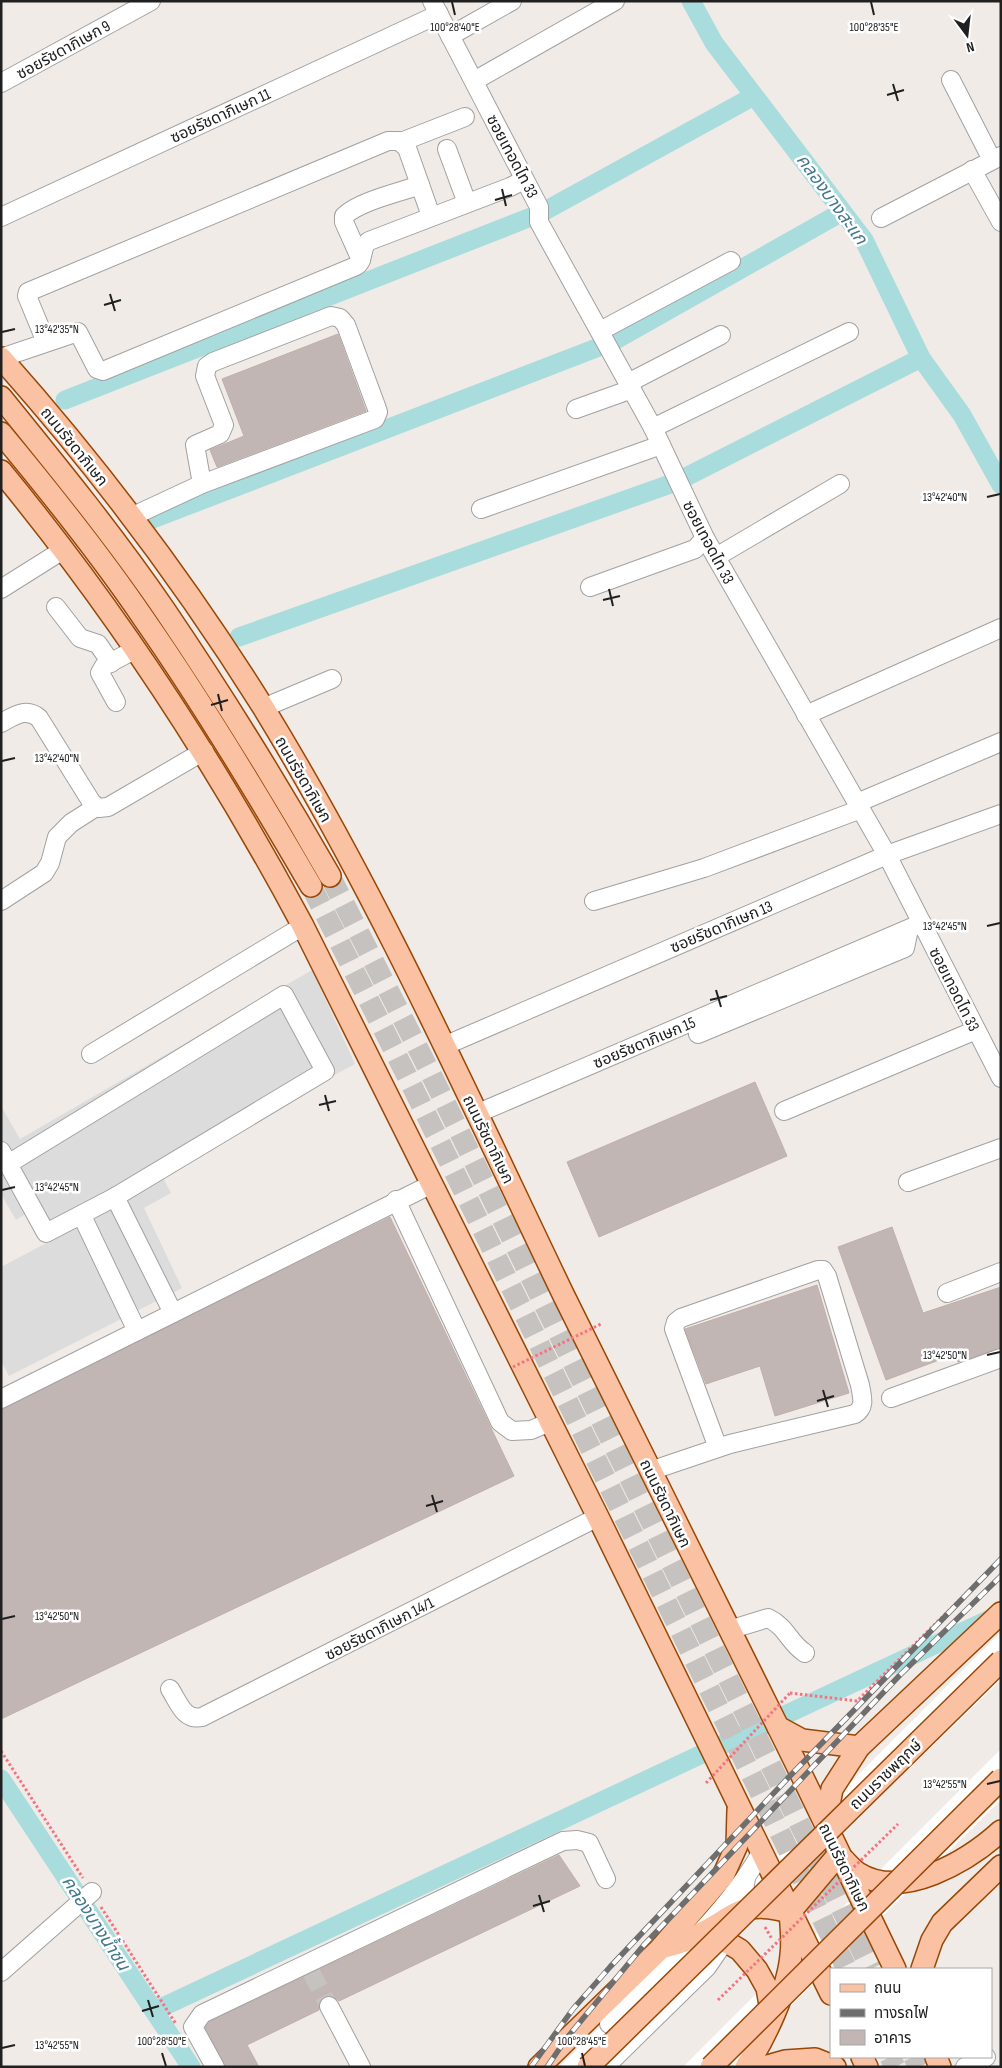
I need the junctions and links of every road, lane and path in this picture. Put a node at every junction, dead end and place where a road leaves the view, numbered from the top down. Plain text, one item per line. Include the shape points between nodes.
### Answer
1 (152, 1) edge
2 (512, 1) edge
3 (615, 1) edge
4 (435, 8) edge
5 (450, 36) junction
6 (951, 80) dead end
7 (474, 81) junction
8 (1, 83) edge
9 (465, 117) dead end
10 (401, 142) junction
11 (446, 149) dead end
12 (997, 158) edge
13 (972, 170) junction
14 (524, 180) junction
15 (420, 185) junction
16 (468, 203) junction
17 (1, 216) edge
18 (431, 216) junction
19 (881, 218) dead end
20 (1001, 222) edge
21 (361, 260) junction
22 (731, 261) dead end
23 (600, 331) junction
24 (849, 332) dead end
25 (721, 335) dead end
26 (46, 342) junction
27 (1, 358) edge
28 (630, 386) junction
29 (1, 397) edge
30 (576, 408) dead end
31 (653, 428) junction
32 (1, 432) edge
33 (660, 445) junction
34 (1, 471) edge
35 (202, 484) junction
36 (840, 484) dead end
37 (481, 509) dead end
38 (131, 517) junction
39 (705, 538) junction
40 (64, 550) junction
41 (716, 558) junction
42 (590, 587) dead end
43 (1, 589) edge
44 (56, 607) dead end
45 (1001, 628) edge
46 (136, 649) junction
47 (112, 662) junction
48 (332, 678) dead end
49 (116, 702) dead end
50 (263, 708) junction
51 (806, 715) junction
52 (1, 723) edge
53 (1001, 742) edge
54 (204, 751) junction
55 (859, 806) junction
56 (96, 807) junction
57 (1001, 814) edge
58 (887, 855) junction
59 (330, 876) tunnel mouth
60 (311, 886) tunnel mouth
61 (594, 901) dead end
62 (1, 902) edge
63 (303, 926) junction
64 (916, 926) junction
65 (976, 1030) junction
66 (698, 1034) dead end
67 (444, 1046) junction
68 (91, 1054) dead end
69 (1001, 1078) edge
70 (784, 1111) dead end
71 (476, 1114) junction
72 (1001, 1148) edge
73 (5, 1157) edge
74 (908, 1182) dead end
75 (432, 1184) junction
76 (114, 1197) junction
77 (396, 1200) junction
78 (82, 1216) junction
79 (1001, 1272) edge
80 (947, 1293) dead end
81 (173, 1313) junction
82 (601, 1324) dead end
83 (137, 1331) junction
84 (1001, 1358) edge
85 (514, 1367) dead end
86 (891, 1398) dead end
87 (1, 1399) edge
88 (550, 1422) junction
89 (718, 1448) junction
90 (650, 1471) junction
91 (598, 1517) junction
92 (1001, 1560) edge
93 (1001, 1596) edge
94 (1001, 1613) edge
95 (729, 1630) junction
96 (805, 1653) dead end
97 (1001, 1661) edge
98 (170, 1689) dead end
99 (778, 1727) junction
100 (859, 1747) junction
101 (1, 1750) edge
102 (1001, 1780) edge
103 (706, 1783) dead end
104 (738, 1806) junction
105 (898, 1824) dead end
106 (1001, 1832) edge
107 (1001, 1845) edge
108 (761, 1853) junction
109 (839, 1854) junction
110 (1001, 1866) edge
111 (746, 1878) junction
112 (606, 1879) dead end
113 (92, 1893) junction
114 (741, 1910) junction
115 (790, 1912) junction
116 (942, 1923) junction
117 (764, 1925) dead end
118 (694, 1938) junction
119 (725, 1941) junction
120 (777, 1947) dead end
121 (660, 1949) junction
122 (895, 1968) edge
123 (922, 1968) edge
124 (1, 1972) edge
125 (830, 1992) edge
126 (718, 2000) dead end
127 (329, 2006) tunnel mouth
128 (173, 2020) dead end
129 (610, 2024) dead end
130 (769, 2025) junction
131 (984, 2058) edge
132 (215, 2067) edge
133 (362, 2067) edge
134 (539, 2067) edge
135 (588, 2067) edge
136 (605, 2067) edge
137 (711, 2067) edge
138 (730, 2067) edge
139 (746, 2067) edge
140 (764, 2067) edge
141 (835, 2067) edge
142 (965, 2067) edge

1 - 8 street, ซอยรัชดาภิเษก 9
2 - 5 street
3 - 7 street
4 - 5 street, ซอยเทอดไท 33
4 - 17 street, ซอยรัชดาภิเษก 11
5 - 7 street, ซอยเทอดไท 33
6 - 12 street
7 - 14 street, ซอยเทอดไท 33
9 - 10 street
10 - 15 street
10 - 26 street via 388,142 29,291 27,296
11 - 16 street
12 - 13 street
13 - 19 street
13 - 20 street
14 - 16 street
14 - 23 street, ซอยเทอดไท 33
15 - 18 street
15 - 21 street via 366,204 344,216
16 - 18 street
18 - 21 street via 369,241 364,246
21 - 26 street via 356,266 100,371 78,332
22 - 23 street
23 - 28 street, ซอยเทอดไท 33
24 - 31 street
25 - 28 street
26 - 27 street
27 - 38 main road, ถนนรัชดาภิเษก via 55,420
28 - 30 street
28 - 31 street, ซอยเทอดไท 33
29 - 59 main road via 106,529 163,608 223,697
31 - 33 street, ซอยเทอดไท 33
32 - 60 main road via 89,542 144,618 206,711
33 - 37 street
33 - 39 street, ซอยเทอดไท 33
34 - 40 main road
35 - 35 street via 195,445 220,434 224,425 205,376 207,366 331,316 340,318 346,326 376,406 375,419
35 - 38 street
36 - 41 street
38 - 50 main road, ถนนรัชดาภิเษก via 174,574
39 - 41 street, ซอยเทอดไท 33
39 - 42 street via 695,550
40 - 43 street
40 - 46 main road
41 - 51 street, ซอยเทอดไท 33
44 - 47 street via 80,638 98,644
45 - 51 street
46 - 47 street
46 - 54 main road
47 - 49 street via 100,673
48 - 50 street
50 - 67 main road, ถนนรัชดาภิเษก via 339,840
51 - 55 street, ซอยเทอดไท 33
52 - 56 street via 22,713 35,714
53 - 55 street
54 - 56 street via 108,808
54 - 63 main road
55 - 58 street, ซอยเทอดไท 33
55 - 61 street via 704,868
56 - 62 street via 71,823 57,837 48,868 40,878
57 - 58 street, ซอยรัชดาภิเษก 13
58 - 64 street, ซอยเทอดไท 33
58 - 67 street, ซอยรัชดาภิเษก 13
63 - 68 street
63 - 75 main road
64 - 65 street, ซอยเทอดไท 33
64 - 66 street via 905,948
64 - 71 street, ซอยรัชดาภิเษก 15
65 - 69 street, ซอยเทอดไท 33
65 - 70 street
67 - 71 main road, ถนนรัชดาภิเษก
71 - 90 main road, ถนนรัชดาภิเษก
72 - 74 street
73 - 76 street via 284,995 325,1072
73 - 78 street via 46,1233
75 - 77 street
75 - 88 main road
76 - 78 street
76 - 81 street
77 - 81 street
77 - 88 street via 500,1422 512,1431 531,1430
78 - 83 street
79 - 80 street
81 - 83 street
82 - 85 path, bridge
83 - 87 street
84 - 86 street
88 - 91 main road
89 - 89 street via 854,1414 861,1409 860,1385 823,1270 676,1322 674,1329
89 - 90 street
90 - 95 main road, ถนนรัชดาภิเษก
91 - 98 street, ซอยรัชดาภิเษก 14/1 via 202,1717 194,1719 187,1715
91 - 104 main road
92 - 103 path, bridge via 857,1702 790,1693
93 - 100 main road via 905,1689
94 - 100 main road
95 - 96 street via 768,1618 778,1623 796,1648
95 - 99 main road, ถนนรัชดาภิเษก
97 - 135 main road, ถนนราชพฤกษ์, bridge
99 - 100 main road via 802,1740
99 - 109 main road, ถนนรัชดาภิเษก
100 - 109 main road via 832,1789 829,1805 829,1821
101 - 113 path
102 - 137 main road, bridge
104 - 108 main road
104 - 121 main road via 737,1845 723,1876
105 - 126 path, bridge
106 - 109 main road via 956,1863 910,1880 872,1879 857,1872
107 - 116 main road
108 - 111 street
108 - 115 main road
109 - 115 main road
109 - 122 main road, ถนนรัชดาภิเษก
110 - 116 main road
111 - 114 street
111 - 118 street
112 - 132 street via 590,1844 564,1841 308,1967 202,2014 193,2027
113 - 124 street
113 - 128 path
114 - 115 main road via 758,1906
114 - 118 main road
114 - 119 street
115 - 125 main road
115 - 130 main road via 791,1957
116 - 123 main road
117 - 120 path
118 - 119 main road
118 - 121 main road
118 - 129 street
119 - 130 main road via 740,1950 767,1988
119 - 136 street via 707,1967
121 - 134 main road
127 - 133 street
130 - 138 street
130 - 139 main road
131 - 142 street
140 - 141 main road via 785,2061 815,2059

